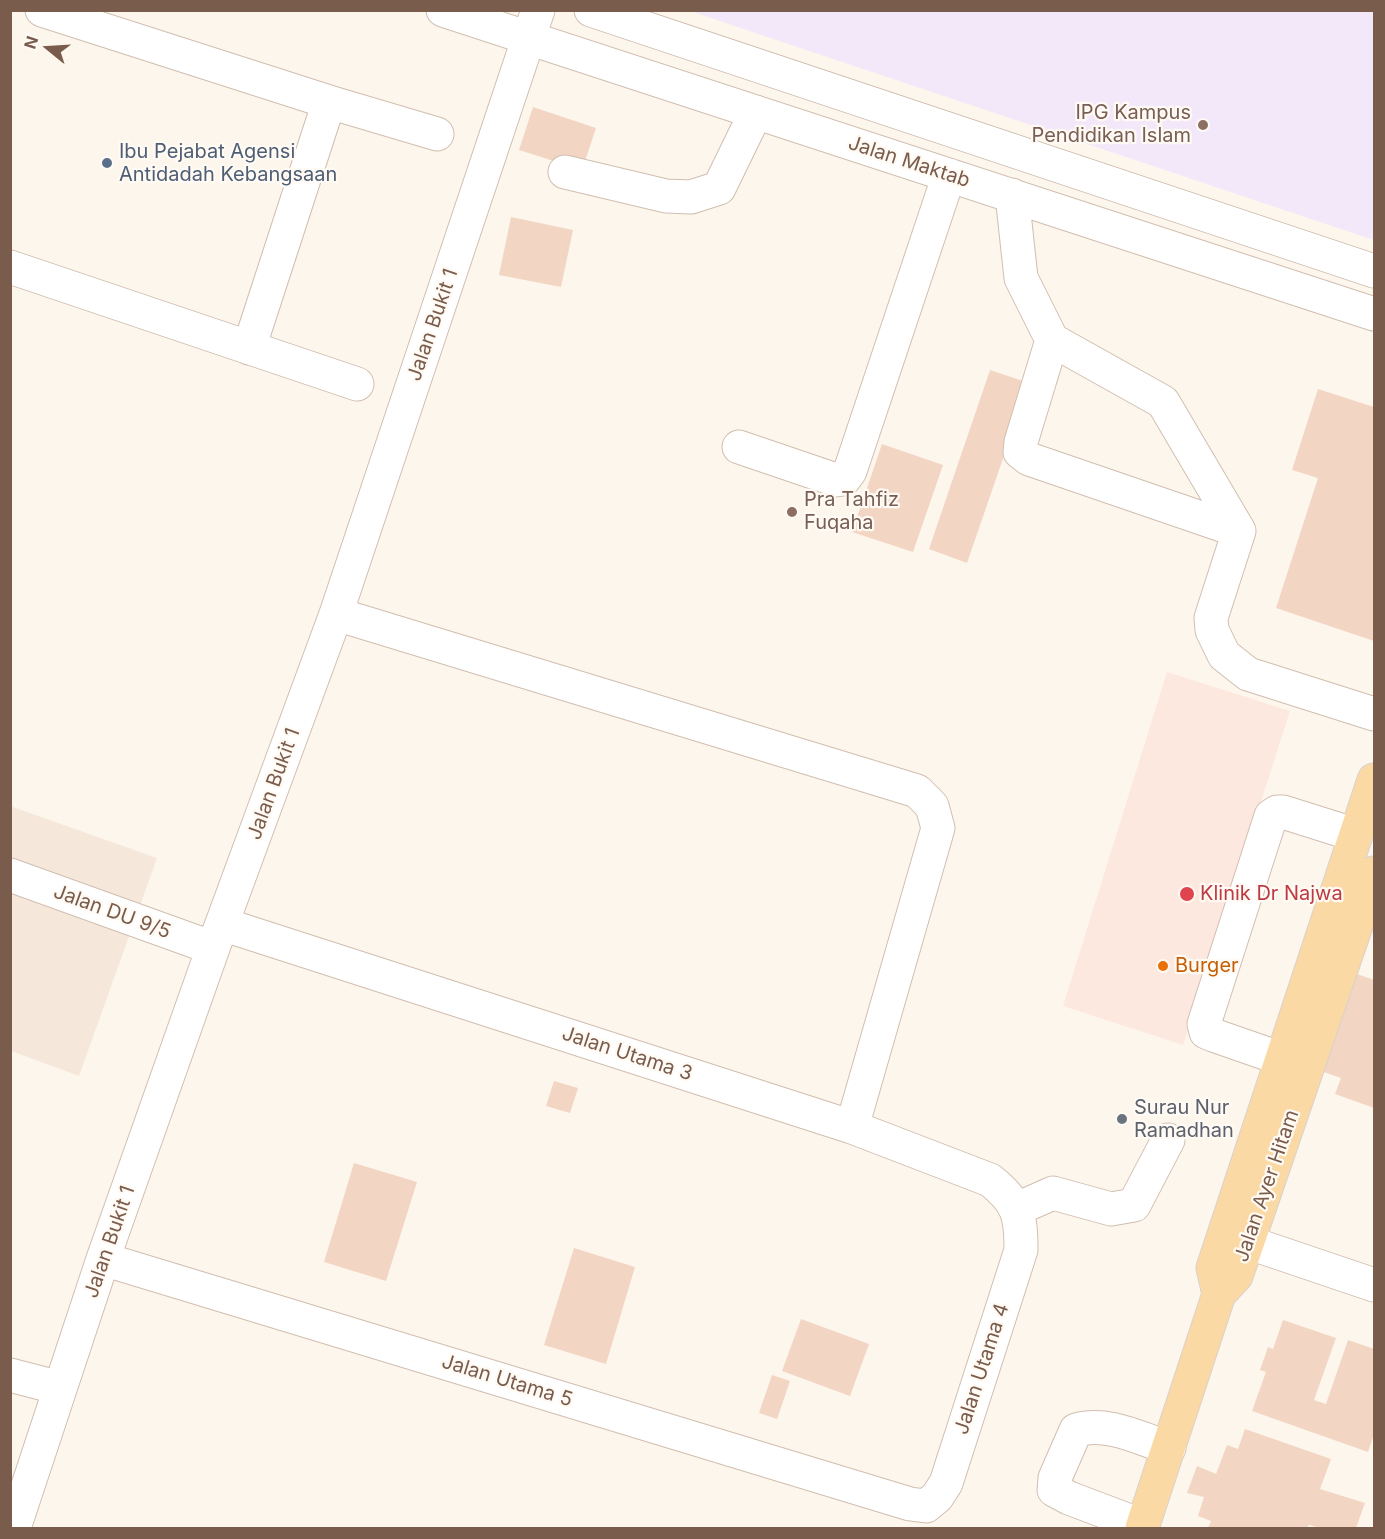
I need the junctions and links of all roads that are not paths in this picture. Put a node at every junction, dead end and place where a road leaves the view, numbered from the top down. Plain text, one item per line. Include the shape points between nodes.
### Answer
1 (42, 10) edge
2 (443, 10) edge
3 (593, 11) edge
4 (90, 18) edge
5 (661, 22) edge
6 (533, 24) edge
7 (580, 55) junction
8 (644, 76) junction
9 (329, 102) junction
10 (756, 112) junction
11 (436, 134) dead end
12 (565, 172) dead end
13 (949, 175) junction
14 (1012, 195) junction
15 (10, 267) edge
16 (1374, 271) edge
17 (1374, 314) edge
18 (1053, 340) junction
19 (249, 348) junction
20 (357, 384) dead end
21 (739, 447) dead end
22 (1239, 531) junction
23 (336, 614) junction
24 (1374, 714) edge
25 (1374, 780) edge
26 (1356, 835) junction
27 (1374, 873) edge
28 (10, 875) edge
29 (1365, 933) edge
30 (217, 936) junction
31 (1282, 1059) junction
32 (852, 1126) junction
33 (1168, 1140) dead end
34 (1017, 1209) junction
35 (1247, 1242) junction
36 (103, 1259) junction
37 (1374, 1286) edge
38 (1219, 1294) junction
39 (10, 1375) edge
40 (60, 1388) junction
41 (1169, 1448) junction
42 (910, 1504) joint
43 (1143, 1527) edge
44 (14, 1528) edge

1 - 4 street
2 - 6 street, Jalan Maktab
3 - 5 street
3 - 7 street
4 - 9 street
5 - 8 street
5 - 16 street
6 - 7 street, Jalan Maktab
6 - 23 street, Jalan Bukit 1
7 - 8 street, Jalan Maktab
8 - 10 street, Jalan Maktab
9 - 11 street
9 - 19 street
10 - 12 street via 719,188 691,197
10 - 13 street, Jalan Maktab
13 - 14 street, Jalan Maktab
13 - 21 street via 850,471 844,479 836,480
14 - 17 street, Jalan Maktab
14 - 18 street via 1021,278
15 - 19 street
18 - 22 street via 1163,402
18 - 22 street via 1020,452 1029,459
19 - 20 street
22 - 24 street via 1211,618 1212,630 1224,655 1248,674
23 - 30 street, Jalan Bukit 1
23 - 32 street via 917,791 932,806 938,828
25 - 26 main road
26 - 31 main road
26 - 31 street via 1283,812 1271,816 1204,1024 1206,1032
27 - 29 main road, Jalan Ayer Hitam
28 - 30 street, Jalan DU 9/5
29 - 35 main road, Jalan Ayer Hitam
30 - 32 street, Jalan Utama 3
30 - 36 street, Jalan Bukit 1
31 - 38 main road via 1213,1268
32 - 34 street, Jalan Utama 3 via 990,1180
33 - 34 street via 1134,1204 1111,1209 1053,1193
34 - 42 street, Jalan Utama 4 via 1021,1250 946,1483 938,1497 926,1506
35 - 37 street
35 - 38 main road, Jalan Ayer Hitam via 1236,1276
36 - 40 street, Jalan Bukit 1
36 - 42 street, Jalan Utama 5
38 - 41 main road, Jalan Ayer Hitam
39 - 40 street
40 - 44 street, Jalan Bukit 1
41 - 43 main road, Jalan Ayer Hitam
41 - 43 street via 1106,1427 1076,1430 1055,1478 1054,1490

